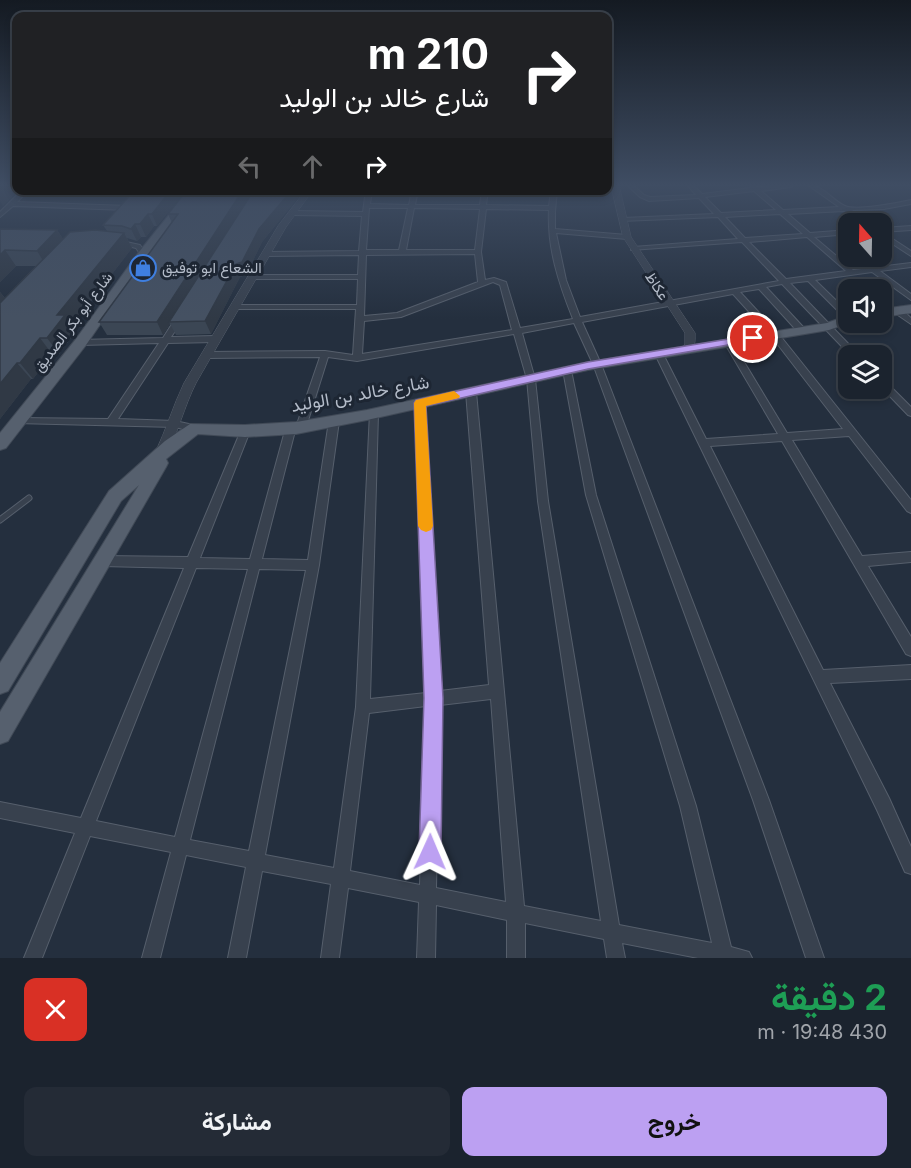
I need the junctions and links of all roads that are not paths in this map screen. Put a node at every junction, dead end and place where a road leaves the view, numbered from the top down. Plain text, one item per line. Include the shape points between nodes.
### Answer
1 (162, 230) edge
2 (281, 230) edge
3 (364, 230) edge
4 (407, 230) edge
5 (479, 230) edge
6 (625, 230) edge
7 (734, 230) edge
8 (802, 230) edge
9 (554, 231) joint
10 (838, 233) edge
11 (808, 235) junction
12 (627, 237) junction
13 (743, 239) junction
14 (892, 240) edge
15 (110, 241) edge
16 (633, 249) junction
17 (363, 252) junction
18 (402, 252) junction
19 (477, 252) junction
20 (143, 254) junction
21 (266, 254) junction
22 (911, 254) edge
23 (911, 265) edge
24 (875, 270) junction
25 (852, 273) junction
26 (252, 277) junction
27 (361, 277) junction
28 (810, 279) junction
29 (783, 282) junction
30 (482, 283) junction
31 (761, 286) junction
32 (734, 290) junction
33 (911, 298) edge
34 (669, 304) junction
35 (235, 307) junction
36 (360, 307) junction
37 (838, 307) edge
38 (186, 310) edge
39 (904, 310) edge
40 (361, 319) junction
41 (577, 320) junction
42 (911, 321) edge
43 (838, 323) edge
44 (829, 327) junction
45 (519, 331) junction
46 (802, 331) junction
47 (775, 335) junction
48 (167, 339) junction
49 (215, 339) junction
50 (81, 342) junction
51 (728, 342) junction
52 (846, 345) edge
53 (686, 349) junction
54 (208, 354) junction
55 (325, 354) junction
56 (659, 354) junction
57 (357, 358) junction
58 (597, 364) junction
59 (567, 370) junction
60 (531, 379) junction
61 (471, 392) junction
62 (892, 393) edge
63 (420, 403) junction
64 (911, 413) edge
65 (373, 414) junction
66 (19, 421) junction
67 (334, 421) junction
68 (111, 422) junction
69 (176, 424) junction
70 (296, 427) junction
71 (195, 428) junction
72 (245, 430) junction
73 (851, 432) junction
74 (785, 437) junction
75 (704, 443) junction
76 (0, 444) edge
77 (165, 450) junction
78 (0, 461) edge
79 (29, 498) dead end
80 (911, 508) edge
81 (0, 520) edge
82 (911, 557) edge
83 (102, 561) junction
84 (859, 562) junction
85 (191, 563) junction
86 (255, 564) junction
87 (313, 565) junction
88 (911, 649) edge
89 (911, 672) edge
90 (819, 677) junction
91 (0, 683) edge
92 (497, 691) junction
93 (434, 698) junction
94 (363, 707) junction
95 (0, 733) edge
96 (0, 810) edge
97 (86, 829) junction
98 (180, 847) junction
99 (256, 862) junction
100 (911, 866) edge
101 (340, 879) junction
102 (429, 896) junction
103 (516, 913) junction
104 (613, 932) junction
105 (725, 956) edge
106 (33, 958) edge
107 (151, 958) edge
108 (237, 958) edge
109 (330, 958) edge
110 (426, 958) edge
111 (516, 958) edge
112 (616, 958) edge
113 (743, 958) edge
114 (815, 958) edge

1 - 20 main road, شارع أبو بكر الصديق
2 - 21 street
3 - 17 street
4 - 18 street
5 - 19 street
6 - 12 street, عكاظ
7 - 13 street
8 - 11 street
9 - 12 street
9 - 41 street via 554,250
10 - 11 street
11 - 13 street
11 - 25 street
12 - 16 street, عكاظ
13 - 16 street
13 - 29 street
14 - 22 street
15 - 20 street via 138,246
16 - 34 street, عكاظ
17 - 18 street
17 - 21 street
17 - 27 street
18 - 19 street
19 - 30 street
20 - 50 main road, شارع أبو بكر الصديق
21 - 26 street
23 - 24 street
24 - 25 street
24 - 33 street
25 - 28 street
26 - 27 street
26 - 35 street
27 - 36 street
28 - 29 street
28 - 37 street
29 - 31 street
29 - 44 street
30 - 40 street via 398,315
30 - 45 street via 494,280 503,284
31 - 32 street
31 - 46 street
32 - 34 street
32 - 47 street
34 - 41 street
34 - 53 street, عكاظ via 690,333
35 - 36 street
35 - 49 street
36 - 40 street
38 - 48 street
39 - 42 street
40 - 57 street
41 - 45 street
41 - 58 street
43 - 44 main road, شارع خالد بن الوليد
44 - 46 main road, شارع خالد بن الوليد
44 - 52 street
45 - 57 street
45 - 60 street
46 - 47 main road, شارع خالد بن الوليد
47 - 51 main road, شارع خالد بن الوليد
47 - 73 street
48 - 49 street
48 - 50 street
48 - 68 street
49 - 54 street
50 - 66 main road, شارع أبو بكر الصديق
51 - 53 main road, شارع خالد بن الوليد
51 - 74 street
53 - 56 main road, شارع خالد بن الوليد
54 - 55 street
54 - 69 street via 180,403
55 - 57 street
55 - 70 street
56 - 58 main road, شارع خالد بن الوليد
56 - 75 street
58 - 59 main road, شارع خالد بن الوليد
58 - 114 street via 761,800
59 - 60 main road, شارع خالد بن الوليد
59 - 105 street via 591,495 688,806
60 - 61 main road, شارع خالد بن الوليد
60 - 104 street via 543,501
61 - 63 main road, شارع خالد بن الوليد
61 - 92 street
62 - 64 street
63 - 65 main road, شارع خالد بن الوليد
63 - 93 street
65 - 67 main road, شارع خالد بن الوليد
65 - 94 street
66 - 68 street
66 - 76 main road, شارع أبو بكر الصديق
66 - 78 main road
67 - 70 main road, شارع خالد بن الوليد
67 - 87 street
68 - 69 street
69 - 71 street
69 - 77 street
70 - 72 main road, شارع خالد بن الوليد
70 - 86 street
71 - 72 main road, شارع خالد بن الوليد
71 - 77 main road
72 - 85 street
73 - 74 street
73 - 80 street
74 - 75 street
74 - 84 street
75 - 90 street
77 - 83 main road
77 - 91 main road via 115,496
79 - 81 lane
82 - 84 street
83 - 85 street
83 - 95 main road
84 - 88 street
85 - 86 street
85 - 97 street
86 - 87 street
86 - 98 street
87 - 99 street
89 - 90 street
90 - 100 street
92 - 93 street
92 - 103 street
93 - 94 street
93 - 102 street
94 - 101 street
96 - 97 street
97 - 98 street
97 - 106 street
98 - 99 street
98 - 107 street
99 - 101 street
99 - 108 street
101 - 102 street
101 - 109 street
102 - 103 street
102 - 110 street
103 - 104 street
103 - 111 street
104 - 105 street
104 - 112 street
105 - 113 street

